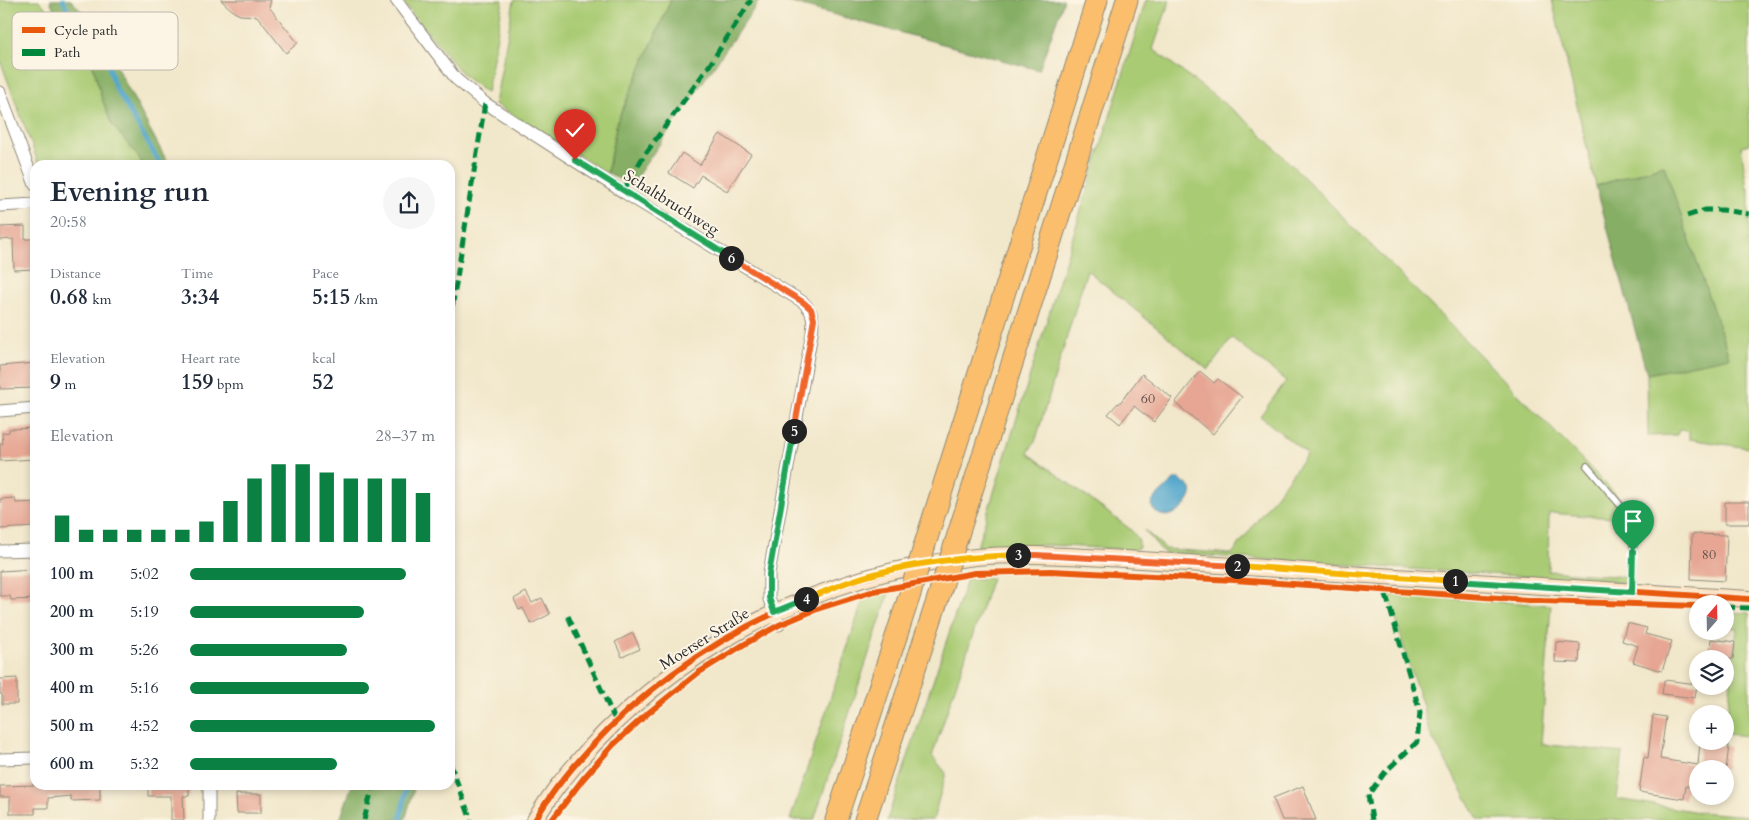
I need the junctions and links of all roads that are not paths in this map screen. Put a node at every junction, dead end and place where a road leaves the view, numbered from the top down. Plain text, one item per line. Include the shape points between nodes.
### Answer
1 (396, 0) edge
2 (1097, 0) edge
3 (1127, 0) edge
4 (0, 92) edge
5 (30, 172) edge
6 (30, 204) edge
7 (0, 206) edge
8 (30, 408) edge
9 (0, 411) edge
10 (1587, 466) dead end
11 (30, 550) edge
12 (0, 551) edge
13 (1632, 592) junction
14 (1749, 599) edge
15 (776, 619) junction
16 (30, 758) edge
17 (0, 759) edge
18 (209, 790) edge
19 (209, 820) edge
20 (535, 820) edge
21 (836, 820) edge
22 (865, 820) edge

1 - 15 street, Schaltbruchweg via 456,78 485,104 811,309 814,319 812,333 769,574 769,598
2 - 21 highway, bridge
3 - 22 highway, bridge
4 - 5 street
6 - 7 street
8 - 9 street
10 - 13 lane via 1634,524
11 - 12 street
13 - 14 street, Moerser Straße
13 - 15 street, Moerser Straße via 1036,555 977,557 903,567 849,582
15 - 20 street, Moerser Straße via 725,638 663,680 604,733 560,783
16 - 17 street
18 - 19 street

